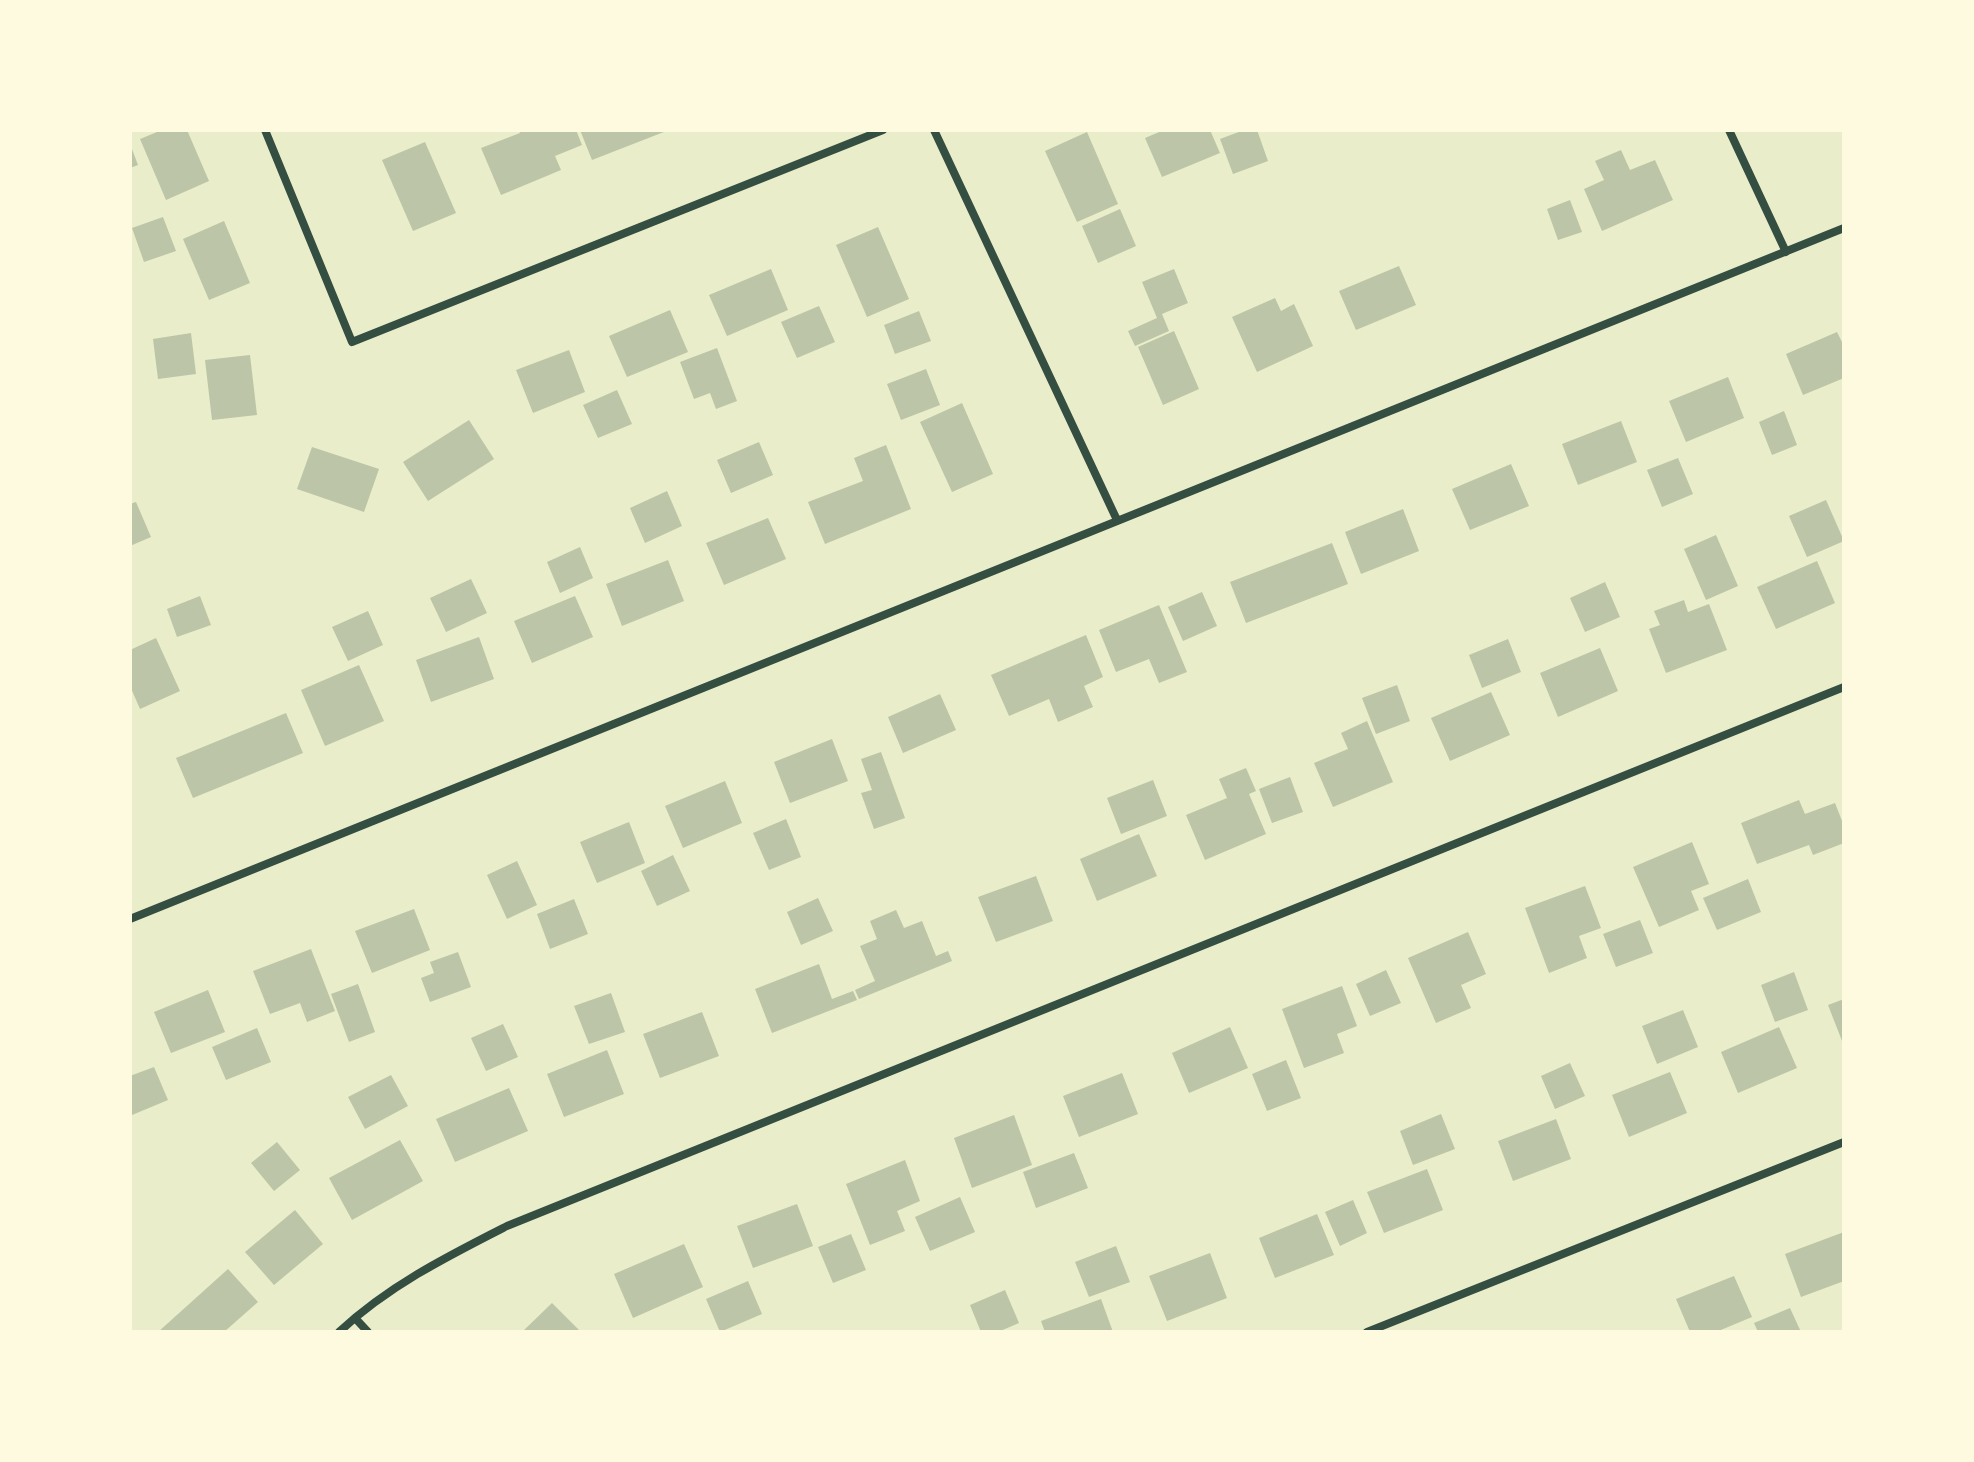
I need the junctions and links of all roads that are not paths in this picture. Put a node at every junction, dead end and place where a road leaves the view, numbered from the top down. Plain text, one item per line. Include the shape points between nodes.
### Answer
1 (265, 130) edge
2 (883, 130) edge
3 (934, 130) edge
4 (1729, 130) edge
5 (1844, 228) edge
6 (1786, 252) junction
7 (1117, 520) junction
8 (1844, 687) edge
9 (130, 919) edge
10 (1844, 1142) edge
11 (355, 1318) junction
12 (339, 1332) edge
13 (368, 1332) edge
14 (1367, 1332) edge

1 - 2 street via 352,342
3 - 7 street
4 - 6 street
5 - 6 street
6 - 7 street
7 - 9 street
8 - 11 street via 507,1226 443,1258
10 - 14 street
11 - 12 street
11 - 13 street

